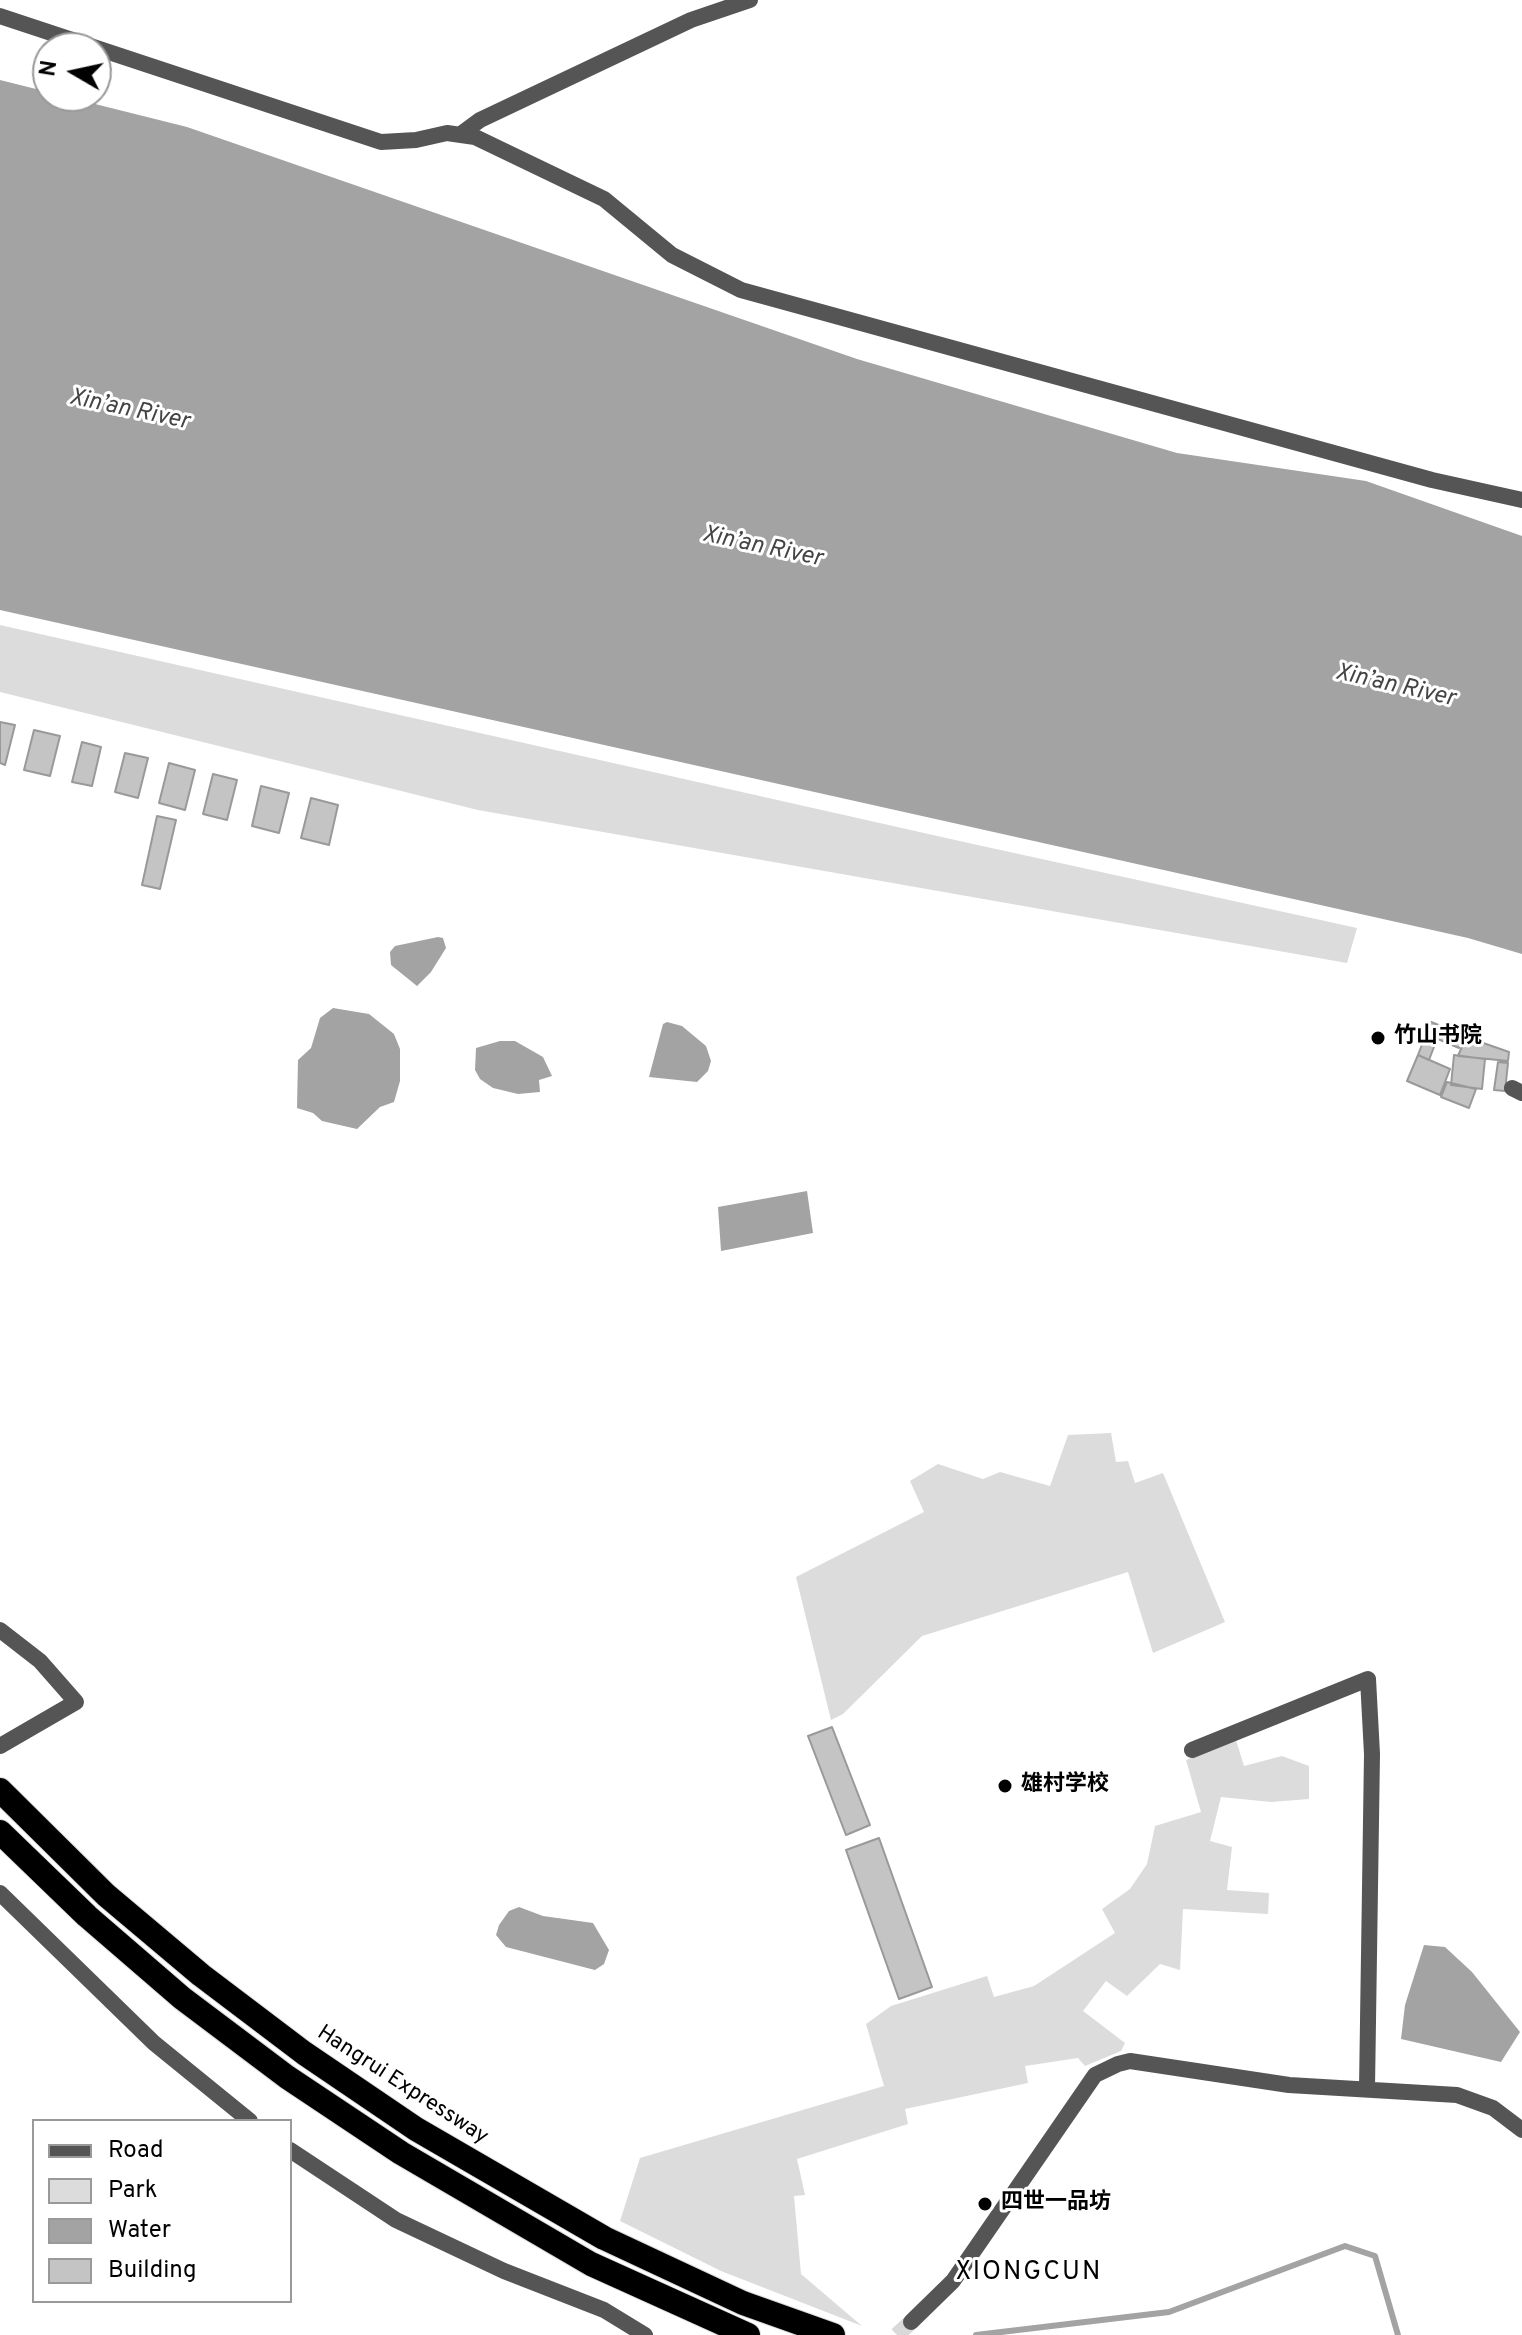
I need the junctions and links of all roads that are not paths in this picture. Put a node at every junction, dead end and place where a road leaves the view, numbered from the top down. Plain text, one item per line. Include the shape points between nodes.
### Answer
1 (750, 0) edge
2 (0, 16) edge
3 (461, 134) junction
4 (1522, 500) edge
5 (0, 1630) edge
6 (0, 1746) edge
7 (1192, 1750) dead end
8 (0, 1790) edge
9 (0, 1832) edge
10 (0, 1893) edge
11 (1367, 2088) junction
12 (248, 2119) edge
13 (1522, 2130) edge
14 (292, 2151) edge
15 (911, 2322) tunnel mouth
16 (645, 2335) edge
17 (748, 2335) edge
18 (833, 2335) edge

1 - 3 street via 691,20 480,120
2 - 3 street via 381,142
3 - 4 street via 604,199 672,255 741,290 1432,480
5 - 6 street via 40,1661 76,1702
7 - 11 street via 1368,1679 1372,1754
8 - 18 highway, Hangrui Expressway via 106,1895 201,1975 416,2129 604,2238 743,2303
9 - 17 highway via 182,1998 287,2077 401,2153 578,2256
10 - 12 street via 154,2043
11 - 13 street via 1457,2095 1493,2108
11 - 15 street via 1289,2085 1130,2061 1107,2068 1095,2075 953,2281
14 - 16 street via 396,2220 604,2310

